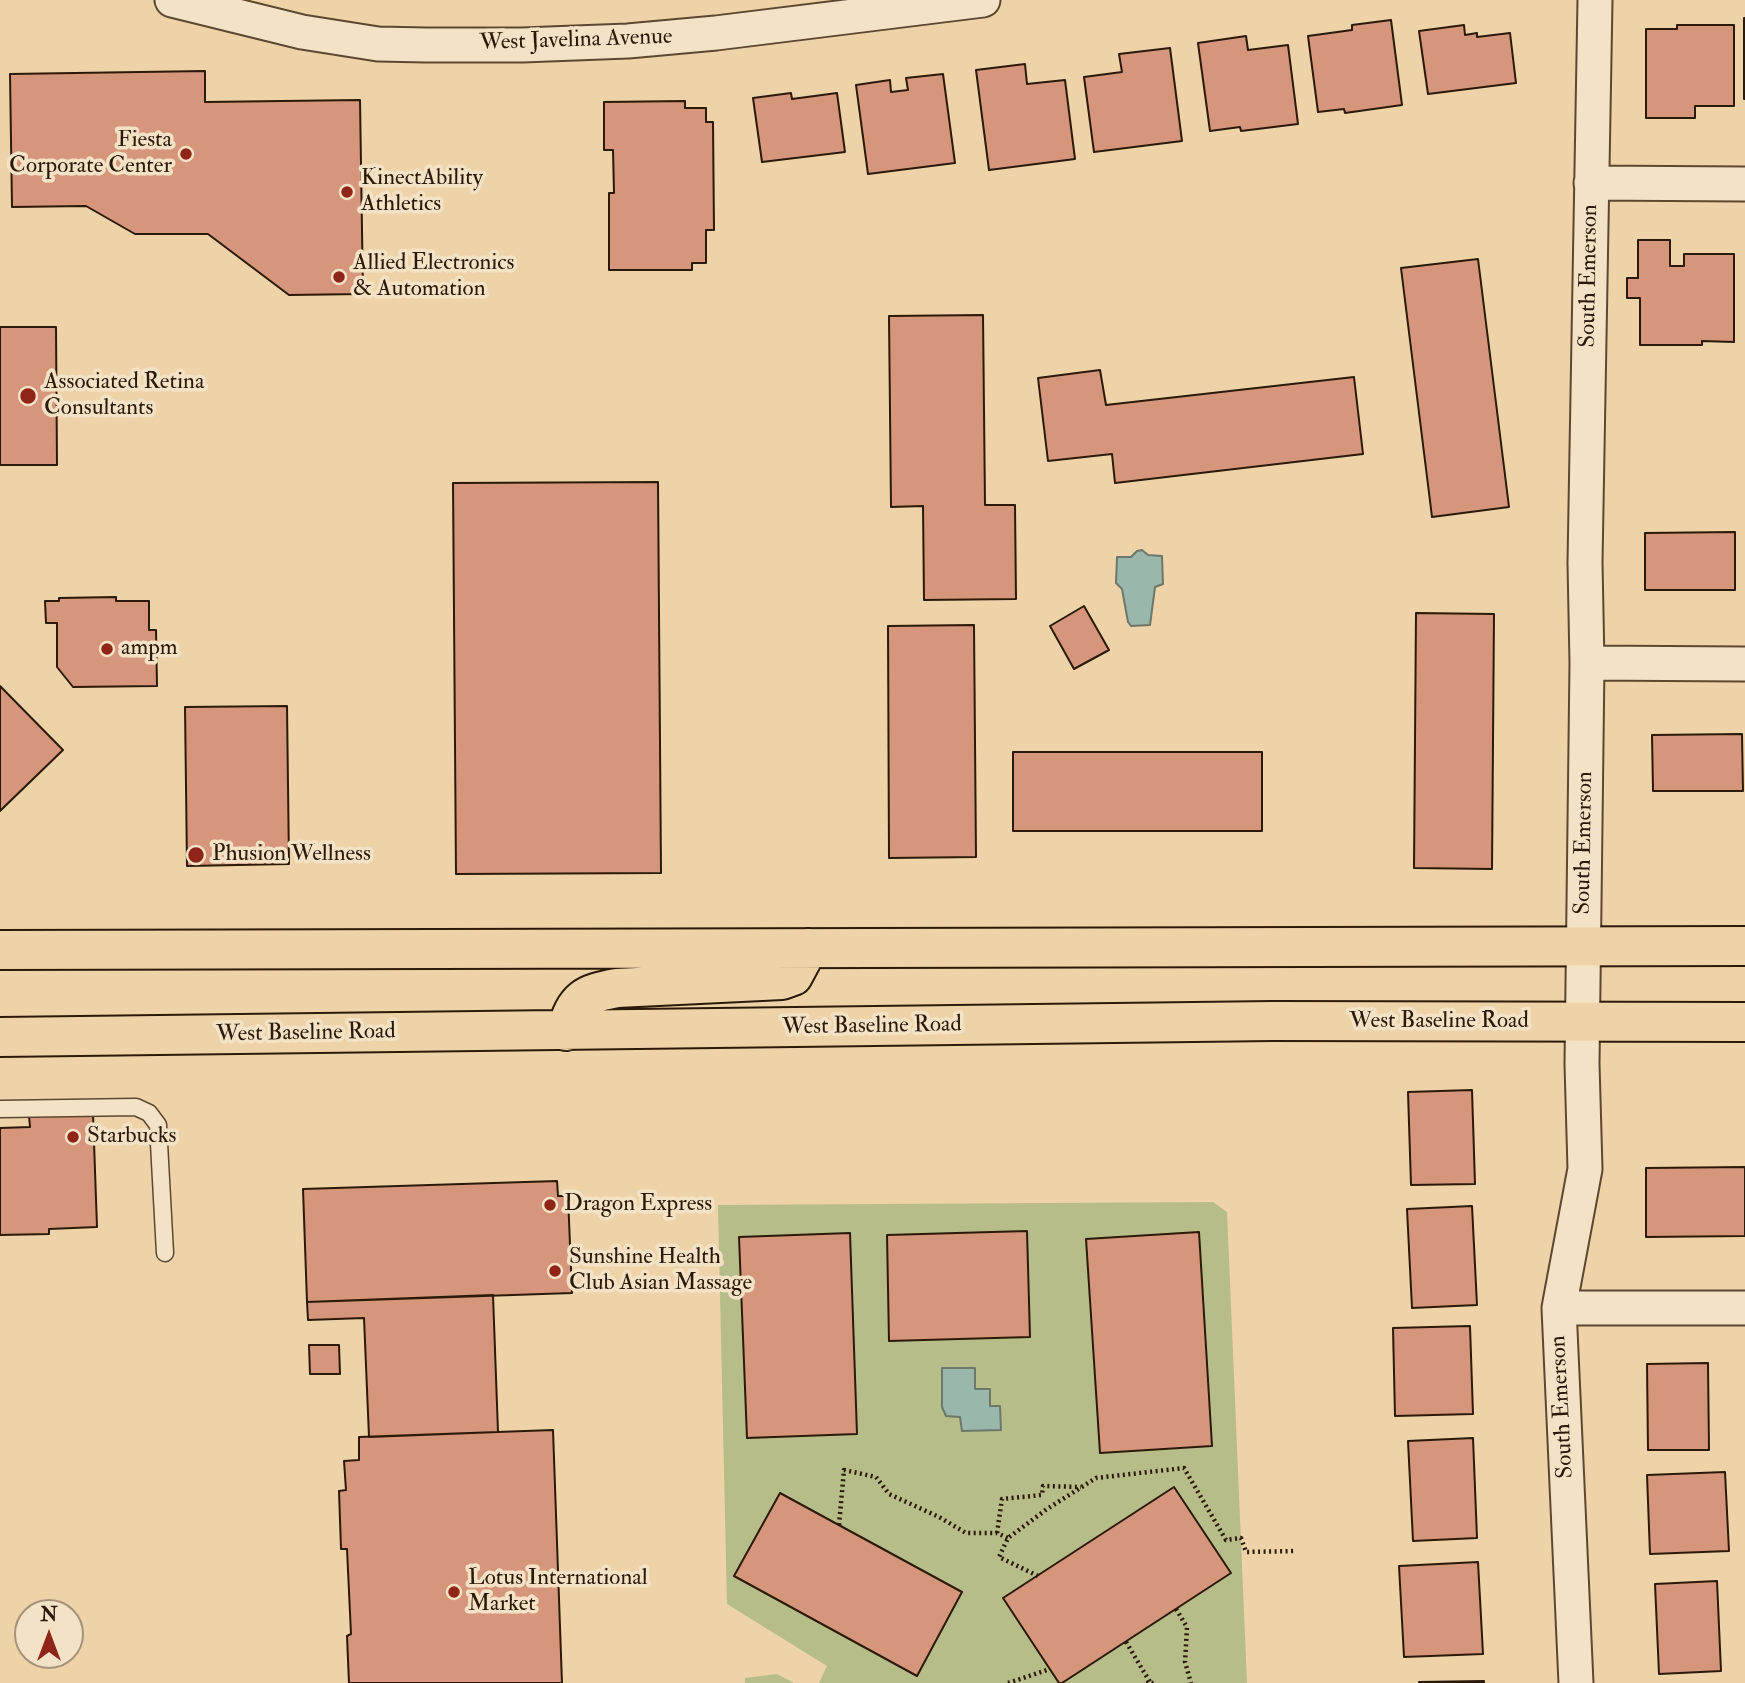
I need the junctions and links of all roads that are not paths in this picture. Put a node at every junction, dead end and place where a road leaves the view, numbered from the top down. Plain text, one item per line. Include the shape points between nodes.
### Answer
1 (172, 0) edge
2 (983, 0) edge
3 (1595, 0) edge
4 (1591, 183) junction
5 (1745, 184) edge
6 (1587, 663) junction
7 (1745, 664) edge
8 (1583, 946) junction
9 (1745, 946) edge
10 (808, 948) junction
11 (0, 950) edge
12 (1745, 1022) edge
13 (1583, 1023) junction
14 (566, 1031) junction
15 (0, 1037) edge
16 (0, 1109) edge
17 (165, 1253) dead end
18 (1559, 1308) junction
19 (1745, 1308) edge
20 (1576, 1683) edge

1 - 2 street, West Javelina Avenue via 302,32 378,44 522,45 716,33
3 - 4 street, South Emerson
4 - 5 street
4 - 6 street, South Emerson
6 - 7 street
6 - 8 street, South Emerson
8 - 9 main road
8 - 10 main road
8 - 13 street, South Emerson
10 - 11 main road
10 - 14 main road via 793,976 782,980 592,992 575,1008
12 - 13 main road, West Baseline Road
13 - 14 main road, West Baseline Road via 1273,1021
13 - 18 street, South Emerson via 1585,1170
14 - 15 main road, West Baseline Road
16 - 17 lane via 136,1107 149,1114 158,1125
18 - 19 street
18 - 20 street, South Emerson

